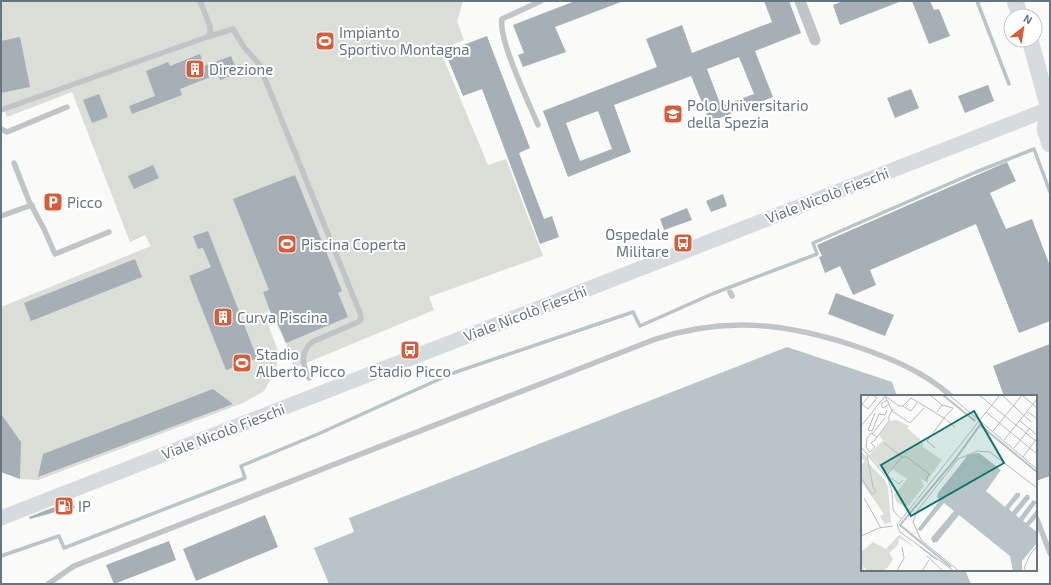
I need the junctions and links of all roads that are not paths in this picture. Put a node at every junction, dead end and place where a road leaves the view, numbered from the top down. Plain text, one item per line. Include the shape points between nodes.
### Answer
1 (200, 1) edge
2 (541, 1) edge
3 (800, 1) edge
4 (210, 36) junction
5 (815, 40) dead end
6 (1032, 48) edge
7 (67, 108) dead end
8 (1050, 109) edge
9 (1, 110) edge
10 (538, 125) dead end
11 (1, 129) edge
12 (1050, 144) edge
13 (14, 163) dead end
14 (32, 205) junction
15 (1, 216) edge
16 (109, 232) dead end
17 (308, 378) dead end
18 (950, 395) edge
19 (1, 518) edge
20 (1037, 520) edge
21 (1050, 553) edge
22 (48, 584) edge

1 - 4 lane via 210,26
2 - 10 lane via 502,19 501,26 505,44
3 - 5 street
4 - 9 lane
4 - 17 lane via 233,29 244,48 259,64 360,313 361,319 358,322 306,347 302,365
6 - 8 main road
7 - 11 lane via 7,132
8 - 12 main road via 1045,129
8 - 19 main road, Viale Nicolò Fieschi
13 - 14 lane
14 - 15 lane
14 - 16 lane via 55,254
18 - 22 lane via 919,372 887,356 807,332 744,324 680,331 74,566
20 - 21 lane

